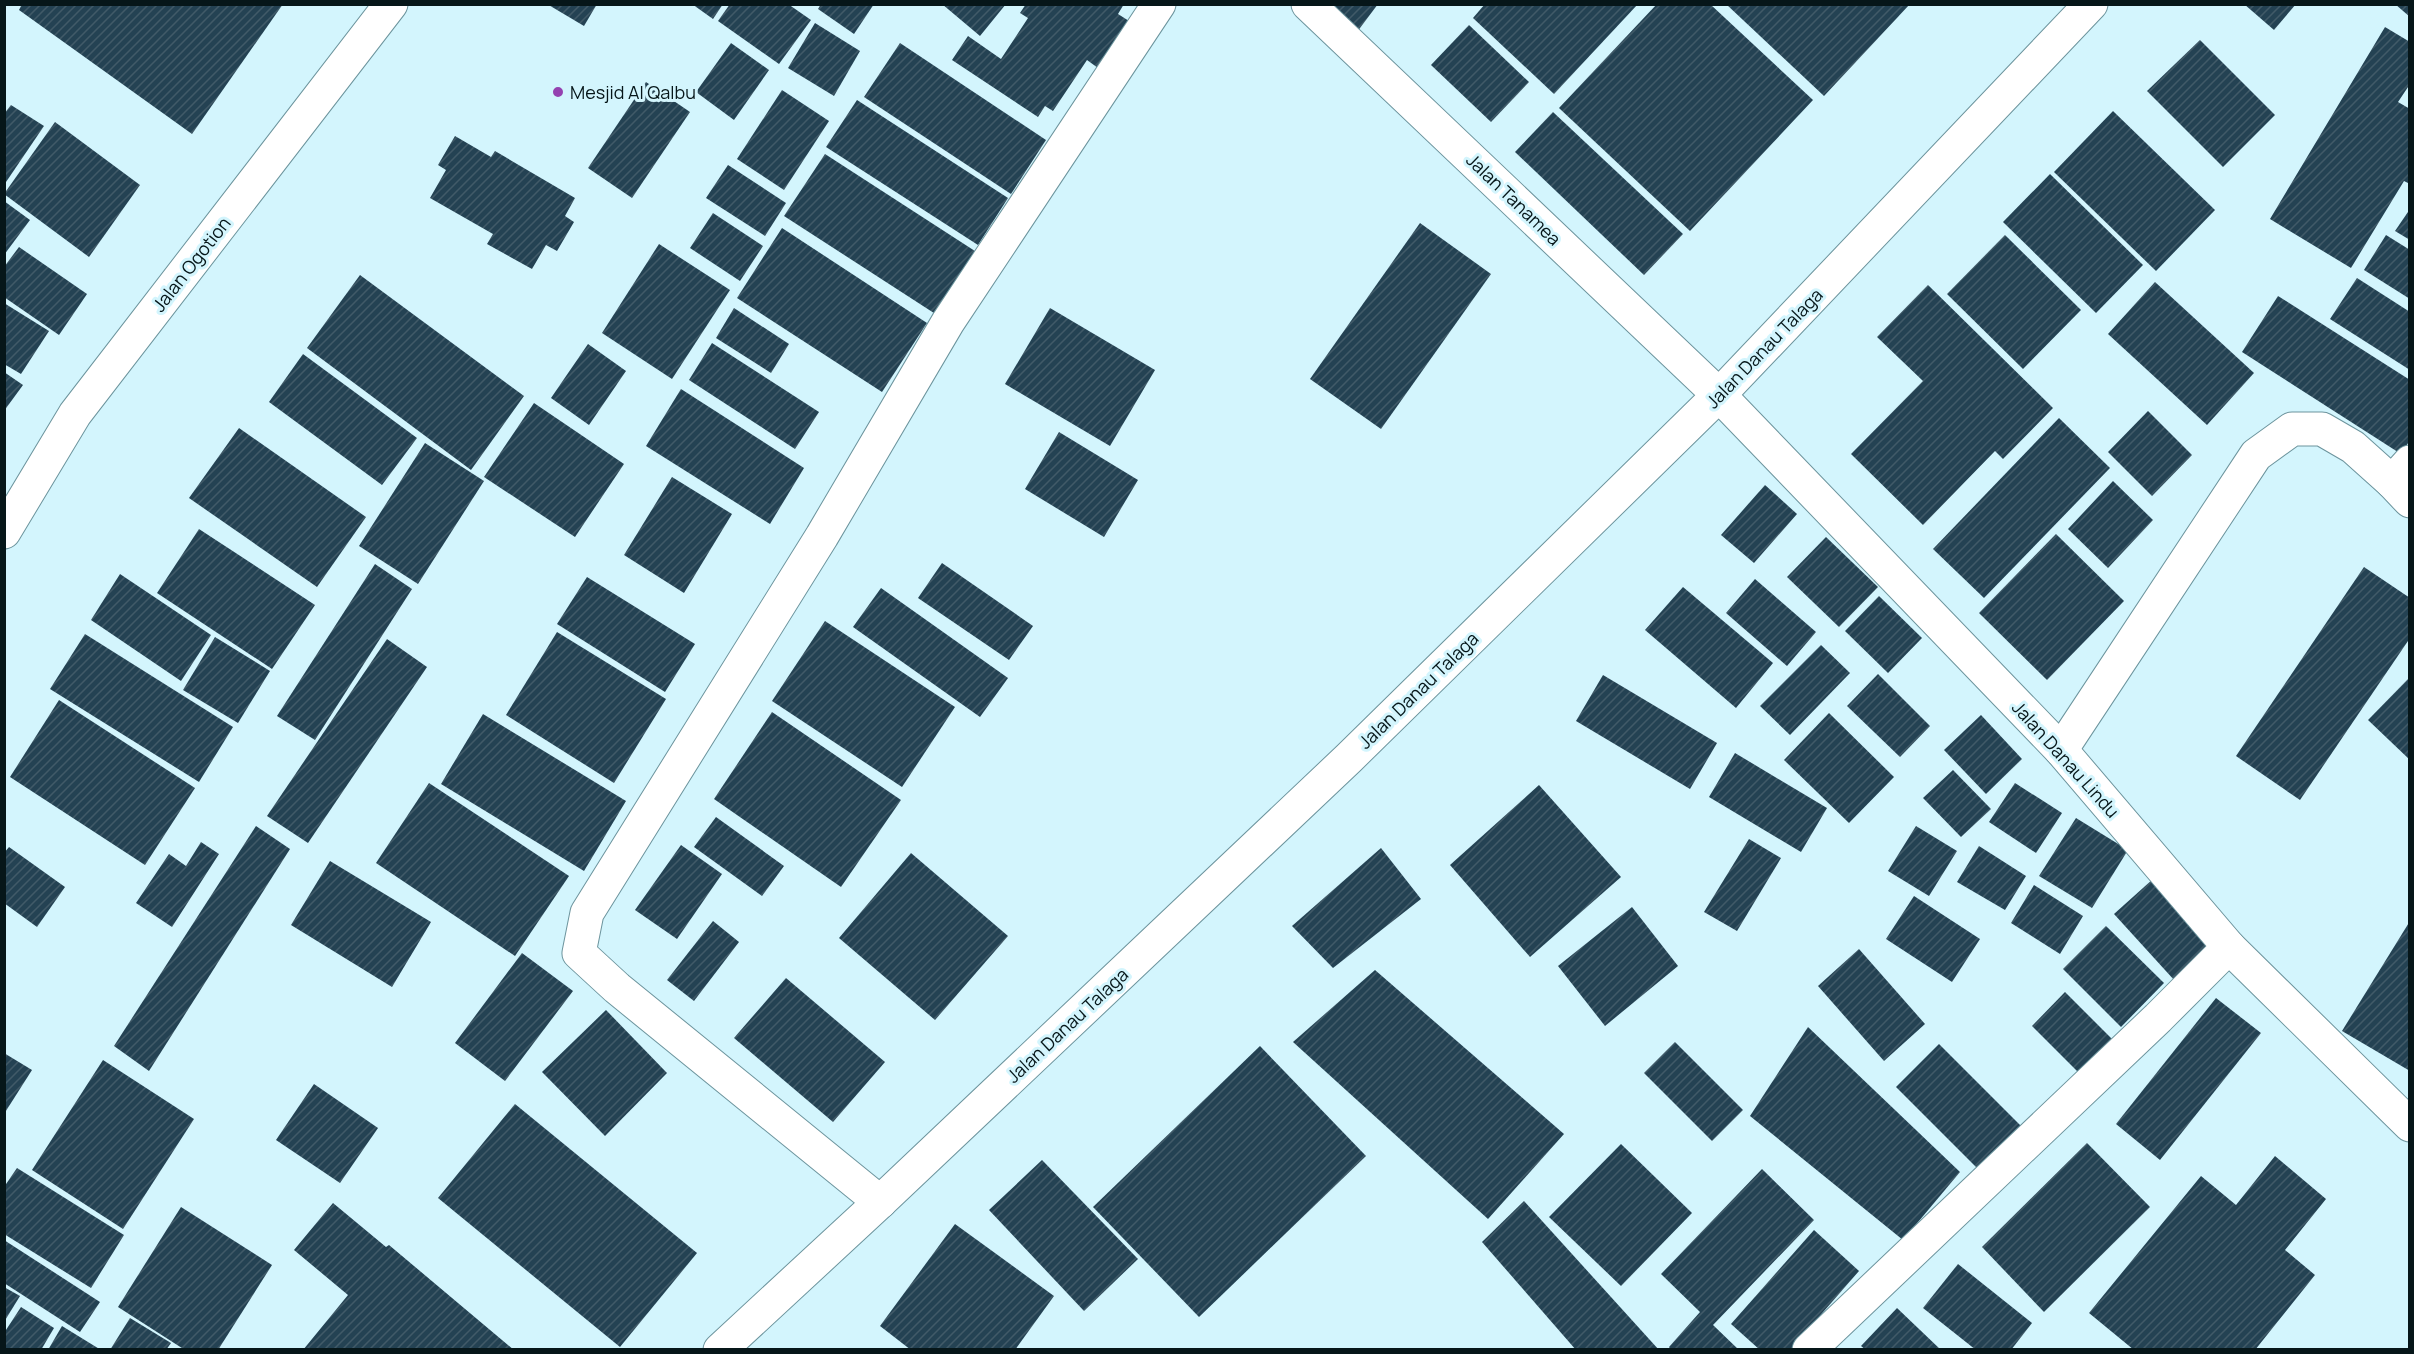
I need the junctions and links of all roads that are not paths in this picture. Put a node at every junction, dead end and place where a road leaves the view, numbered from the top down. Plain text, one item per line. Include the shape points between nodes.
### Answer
1 (391, 4) edge
2 (1159, 4) edge
3 (1308, 4) edge
4 (2091, 4) edge
5 (1719, 395) junction
6 (2404, 482) edge
7 (4, 532) edge
8 (2061, 750) junction
9 (2229, 947) junction
10 (2409, 1125) edge
11 (880, 1202) junction
12 (720, 1350) edge
13 (1809, 1350) edge

1 - 7 street, Jalan Ogotion via 75,414
2 - 11 street via 948,322 822,536 587,914 579,953 616,988
3 - 5 street, Jalan Tanamea
4 - 5 street, Jalan Danau Talaga
5 - 8 street, Jalan Danau Lindu
5 - 11 street, Jalan Danau Talaga via 1349,758
6 - 8 street via 2322,429 2292,429 2256,455
8 - 9 street, Jalan Danau Lindu
9 - 10 street, Jalan Danau Lindu
9 - 13 street
11 - 12 street, Jalan Danau Talaga

